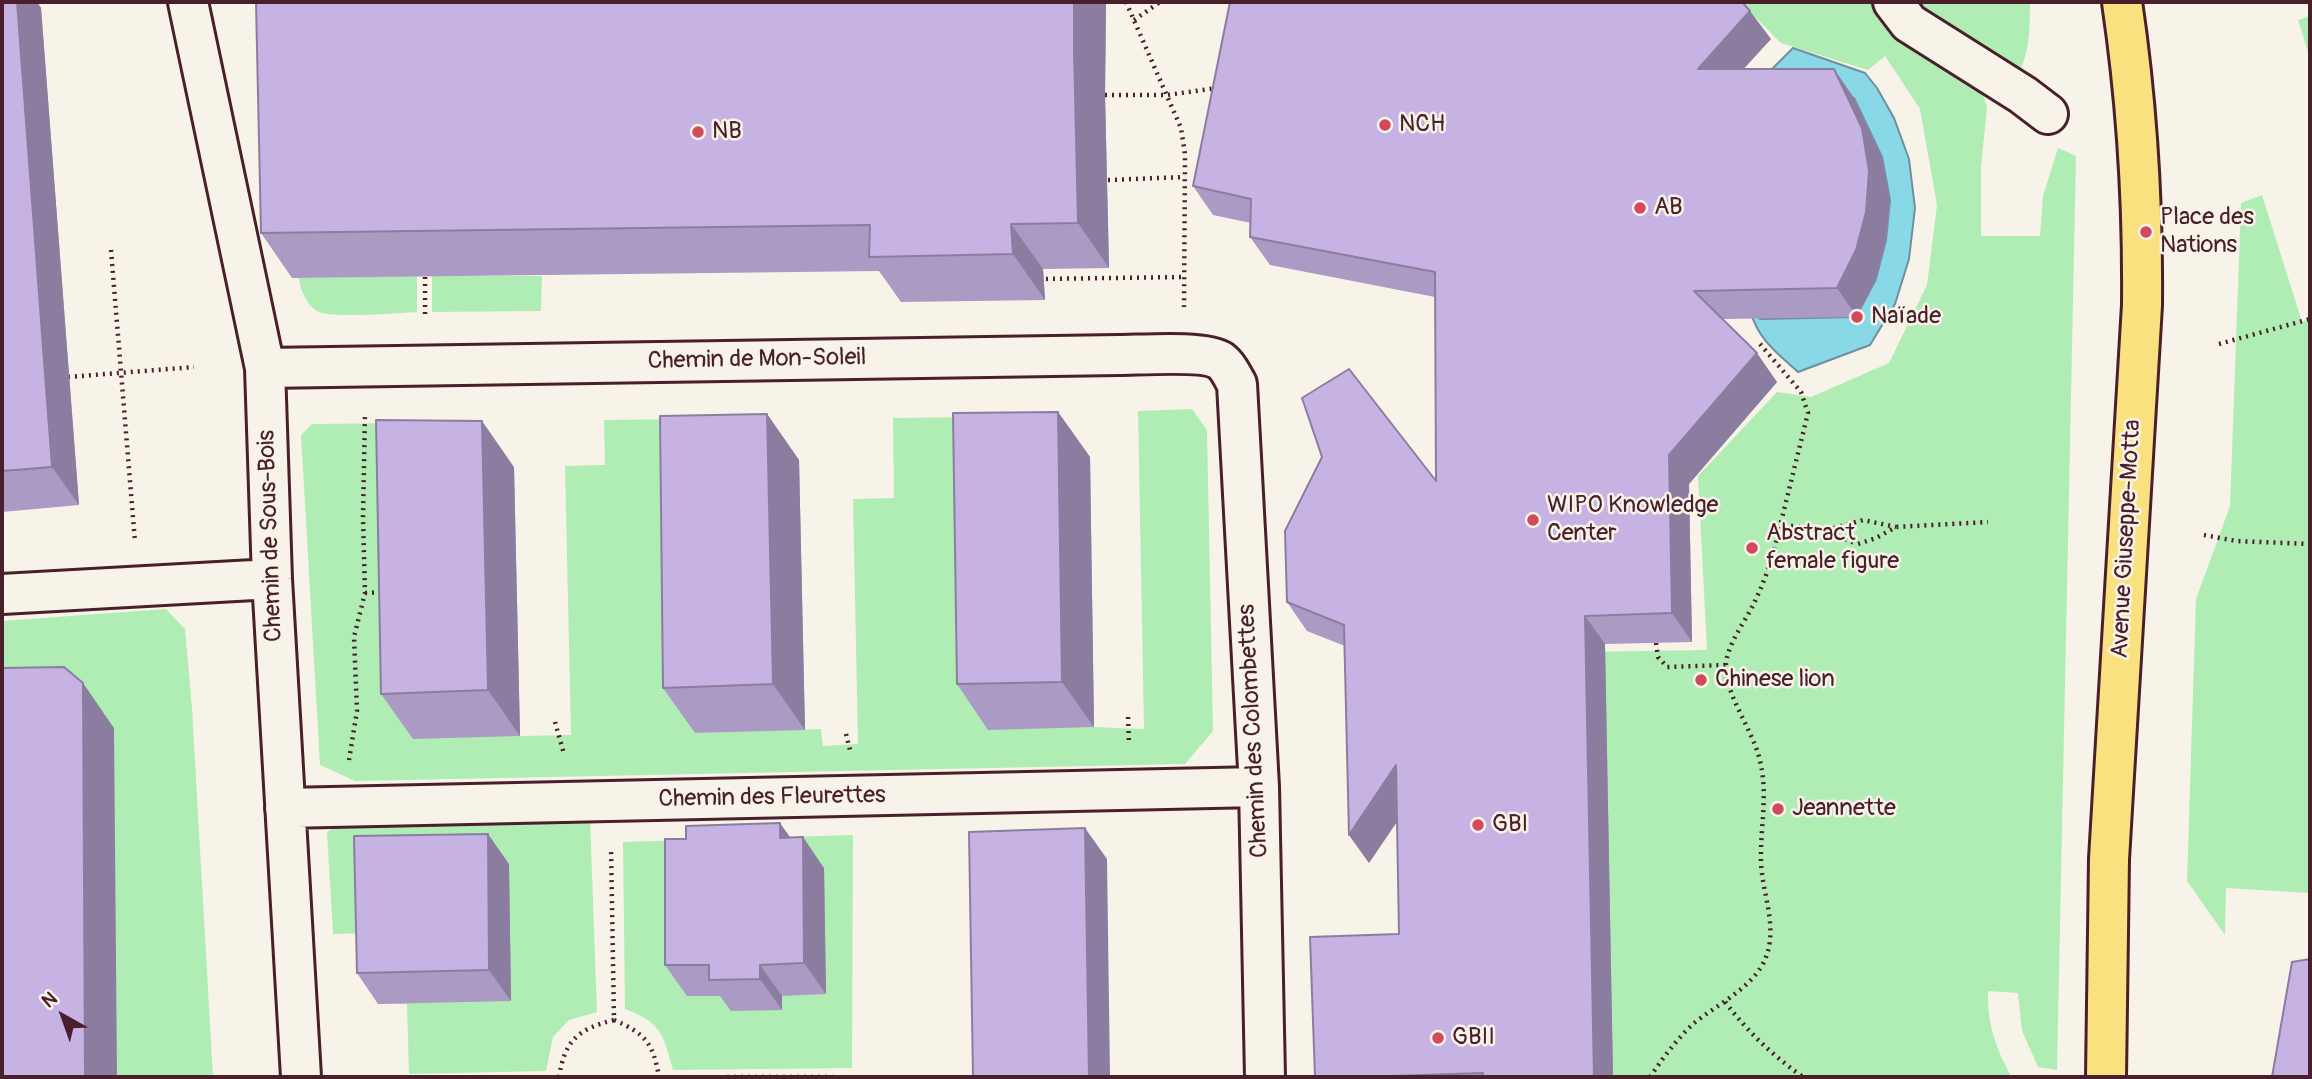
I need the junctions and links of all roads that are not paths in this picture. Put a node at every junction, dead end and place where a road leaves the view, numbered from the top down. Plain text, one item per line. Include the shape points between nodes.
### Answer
1 (188, 2) edge
2 (1893, 2) edge
3 (2122, 2) edge
4 (2049, 114) dead end
5 (265, 368) junction
6 (1237, 384) joint
7 (272, 579) junction
8 (2, 594) edge
9 (1259, 787) junction
10 (285, 808) junction
11 (302, 1077) edge
12 (1265, 1077) edge
13 (2106, 1077) edge

1 - 5 street, Chemin de Sous-Bois
2 - 4 street via 1909,23
3 - 13 main road, Avenue Giuseppe-Motta via 2137,117 2142,305 2109,859
5 - 6 street, Chemin de Mon-Soleil via 1185,355 1219,359
5 - 7 street, Chemin de Sous-Bois
6 - 9 street, Chemin des Colombettes
7 - 8 street
7 - 10 street, Chemin de Sous-Bois
9 - 10 street, Chemin des Fleurettes
9 - 12 street, Chemin des Colombettes
10 - 11 street, Chemin de Sous-Bois

